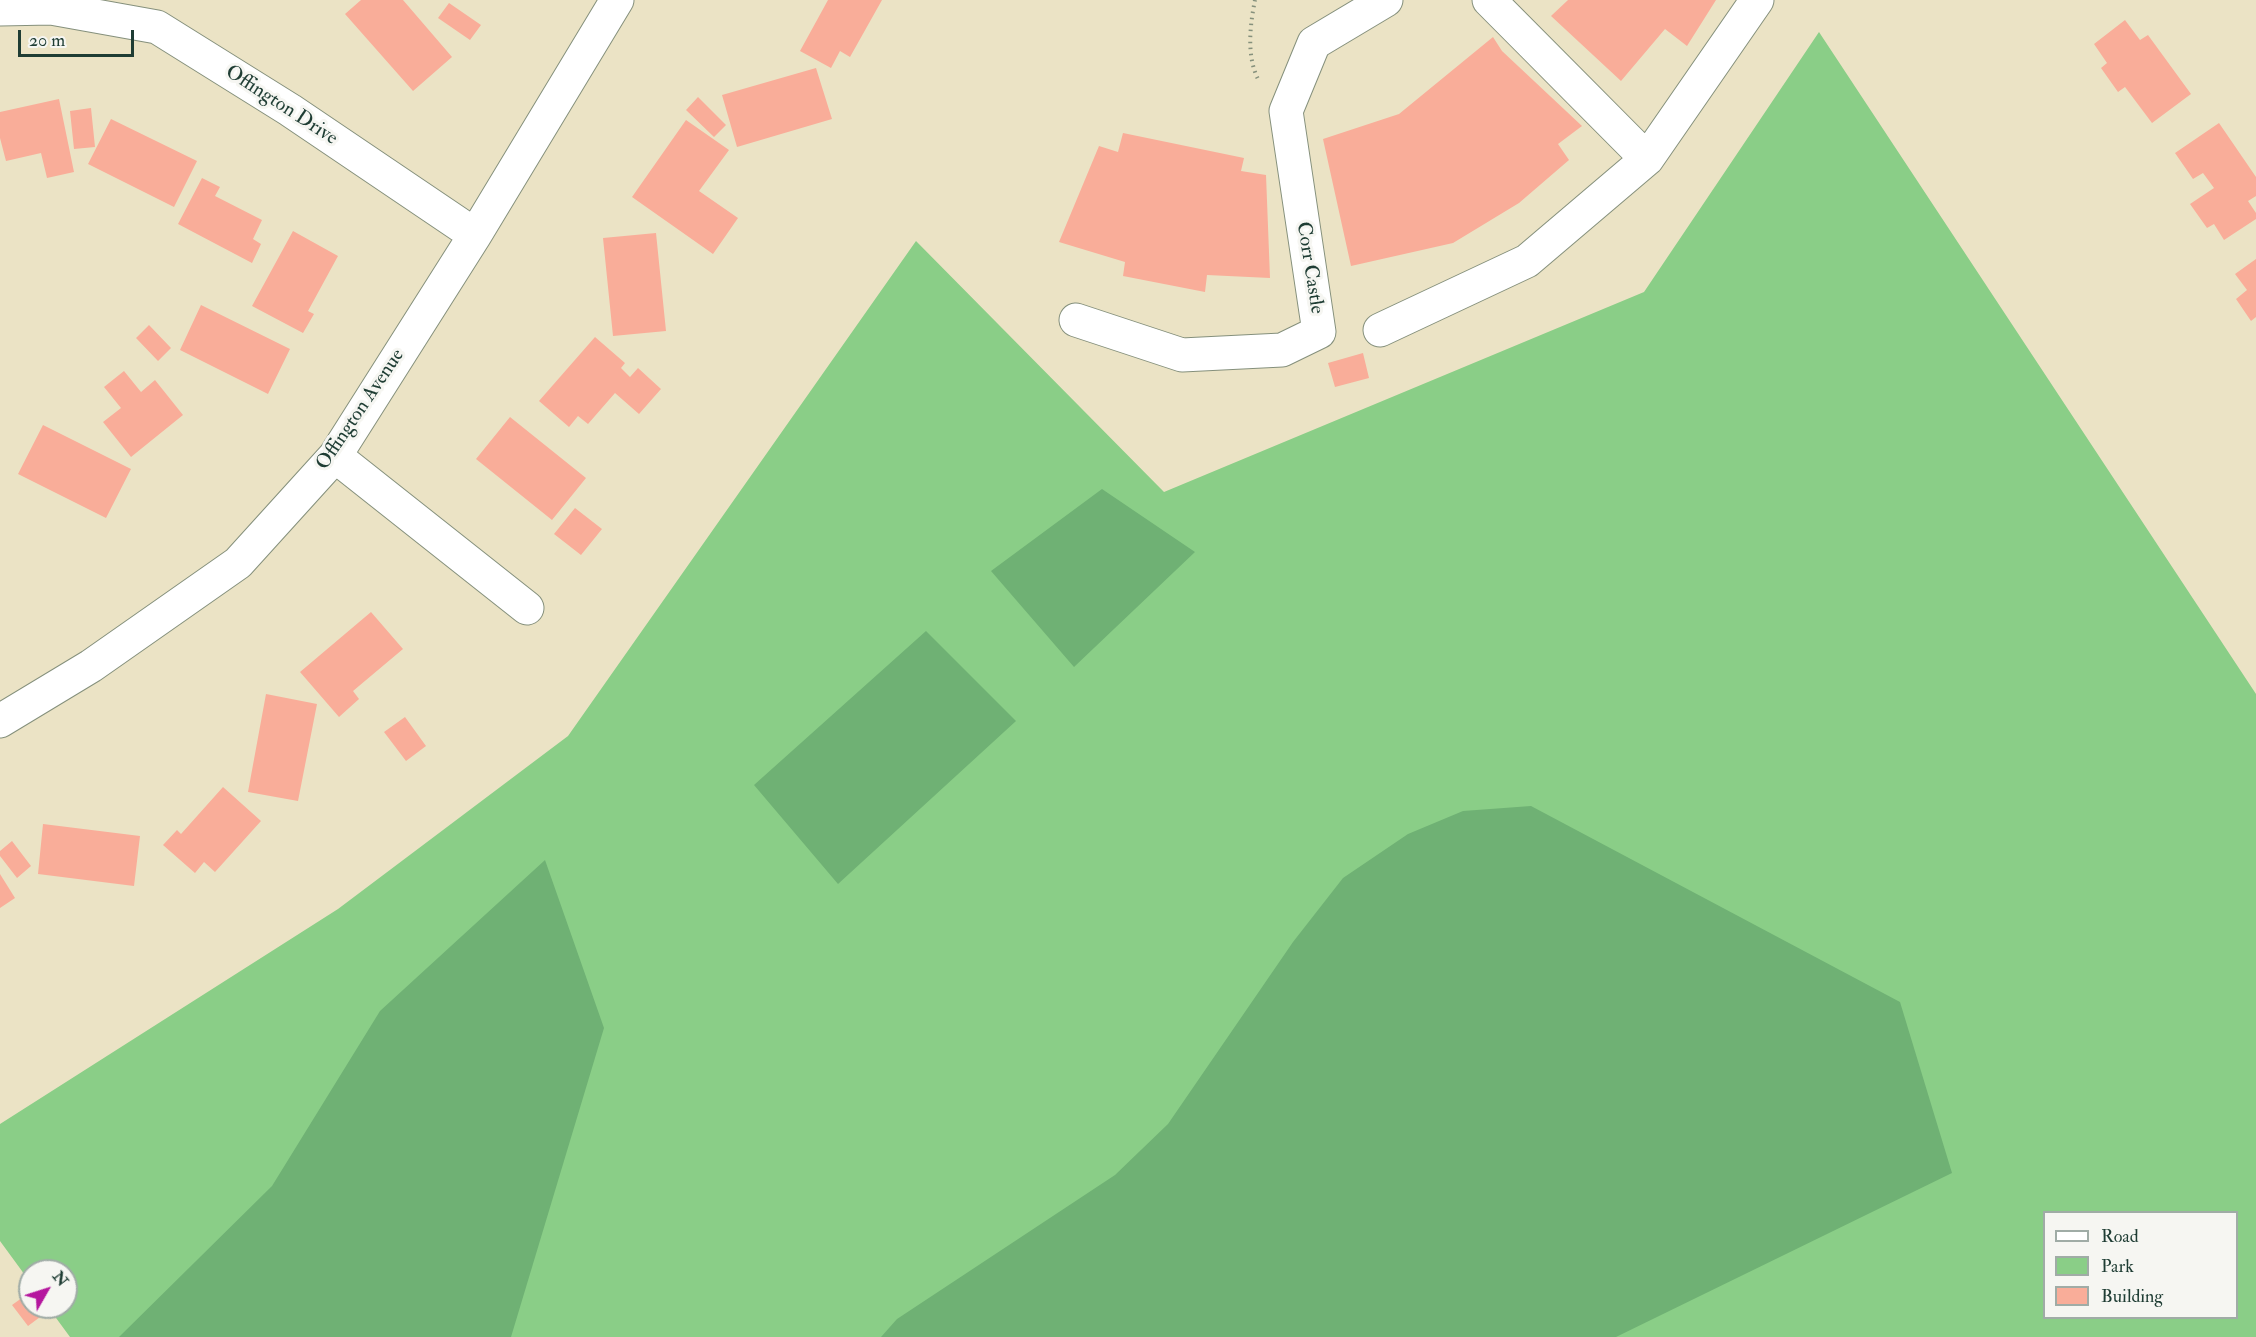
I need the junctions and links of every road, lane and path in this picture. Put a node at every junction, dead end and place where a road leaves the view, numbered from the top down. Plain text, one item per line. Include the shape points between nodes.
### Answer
1 (617, 0) edge
2 (1386, 0) edge
3 (1489, 0) edge
4 (1757, 0) edge
5 (0, 9) edge
6 (1647, 159) junction
7 (475, 235) junction
8 (1076, 320) dead end
9 (1380, 330) dead end
10 (335, 456) junction
11 (527, 608) dead end
12 (0, 722) edge

1 - 7 street, Offington Avenue
2 - 8 street, Corr Castle via 1314,43 1286,111 1319,332 1282,350 1182,355
3 - 6 street
4 - 6 street
5 - 7 street, Offington Drive via 51,8 157,27 290,110
6 - 9 street via 1527,261
7 - 10 street, Offington Avenue
10 - 11 street
10 - 12 street, Offington Avenue via 238,563 91,666

